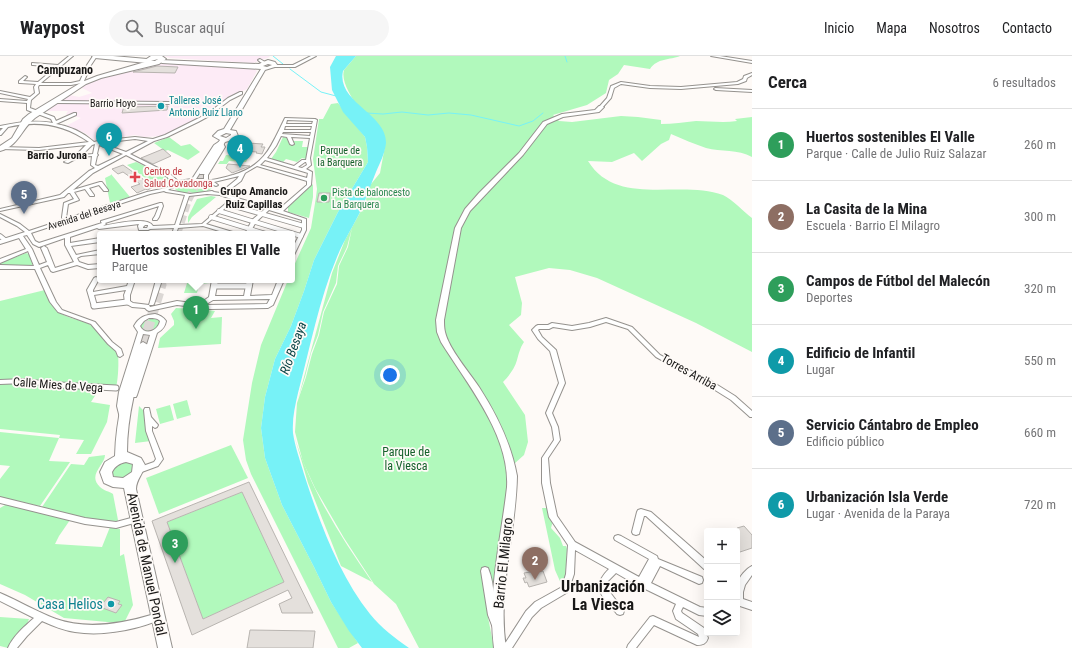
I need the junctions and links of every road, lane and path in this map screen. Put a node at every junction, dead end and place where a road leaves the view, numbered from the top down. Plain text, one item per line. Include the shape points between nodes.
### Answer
1 (71, 56) edge
2 (95, 56) edge
3 (107, 56) edge
4 (314, 56) edge
5 (713, 56) edge
6 (154, 59) edge
7 (752, 62) edge
8 (33, 64) dead end
9 (263, 65) junction
10 (59, 66) junction
11 (275, 66) joint
12 (752, 74) edge
13 (25, 77) dead end
14 (83, 82) junction
15 (38, 84) junction
16 (693, 88) junction
17 (752, 91) edge
18 (0, 92) edge
19 (8, 93) junction
20 (241, 93) dead end
21 (0, 100) edge
22 (30, 100) junction
23 (56, 102) junction
24 (170, 103) dead end
25 (601, 107) joint
26 (38, 112) junction
27 (75, 114) dead end
28 (55, 122) junction
29 (25, 123) junction
30 (314, 123) junction
31 (284, 124) junction
32 (6, 126) junction
33 (0, 127) edge
34 (313, 131) junction
35 (280, 133) junction
36 (0, 134) edge
37 (289, 137) junction
38 (312, 137) junction
39 (153, 140) junction
40 (222, 141) junction
41 (94, 142) junction
42 (292, 144) dead end
43 (1, 147) edge
44 (128, 154) junction
45 (96, 155) junction
46 (78, 156) junction
47 (265, 159) junction
48 (309, 161) junction
49 (66, 162) dead end
50 (257, 165) junction
51 (296, 167) junction
52 (98, 168) junction
53 (304, 169) junction
54 (203, 172) tunnel mouth
55 (243, 172) junction
56 (194, 179) junction
57 (223, 179) junction
58 (208, 180) junction
59 (310, 180) junction
60 (86, 187) junction
61 (175, 187) junction
62 (215, 187) junction
63 (106, 190) dead end
64 (69, 192) junction
65 (209, 193) junction
66 (220, 194) junction
67 (92, 195) dead end
68 (187, 195) junction
69 (234, 198) junction
70 (227, 204) junction
71 (269, 208) junction
72 (0, 210) edge
73 (219, 211) junction
74 (280, 211) junction
75 (0, 215) edge
76 (261, 215) junction
77 (64, 217) dead end
78 (211, 217) junction
79 (100, 218) junction
80 (155, 219) dead end
81 (254, 221) junction
82 (128, 224) junction
83 (203, 225) junction
84 (113, 226) junction
85 (177, 226) junction
86 (304, 226) junction
87 (149, 228) edge
88 (83, 230) junction
89 (142, 230) edge
90 (175, 231) edge
91 (223, 231) edge
92 (246, 231) edge
93 (249, 231) edge
94 (285, 231) edge
95 (28, 233) junction
96 (295, 234) edge
97 (0, 236) edge
98 (20, 236) junction
99 (68, 236) junction
100 (301, 236) junction
101 (97, 240) edge
102 (3, 241) edge
103 (295, 242) edge
104 (68, 245) junction
105 (44, 248) dead end
106 (29, 249) junction
107 (97, 252) edge
108 (84, 254) junction
109 (0, 261) edge
110 (77, 262) junction
111 (50, 263) junction
112 (97, 266) edge
113 (0, 267) edge
114 (38, 267) junction
115 (91, 267) junction
116 (97, 277) edge
117 (97, 280) edge
118 (130, 283) edge
119 (158, 283) edge
120 (215, 283) edge
121 (250, 283) edge
122 (280, 283) edge
123 (128, 288) junction
124 (91, 294) junction
125 (247, 297) junction
126 (274, 297) junction
127 (211, 299) junction
128 (127, 302) junction
129 (164, 305) junction
130 (94, 306) joint
131 (150, 306) junction
132 (199, 306) junction
133 (210, 307) junction
134 (145, 318) junction
135 (160, 318) junction
136 (141, 332) junction
137 (154, 332) junction
138 (143, 345) tunnel mouth
139 (120, 355) dead end
140 (0, 382) edge
141 (60, 385) joint
142 (116, 388) dead end
143 (147, 410) dead end
144 (752, 414) edge
145 (148, 418) junction
146 (122, 420) junction
147 (155, 424) dead end
148 (121, 458) junction
149 (139, 470) junction
150 (126, 482) junction
151 (1, 501) edge
152 (131, 521) junction
153 (636, 532) dead end
154 (618, 538) dead end
155 (572, 544) junction
156 (705, 564) edge
157 (615, 568) junction
158 (752, 570) edge
159 (485, 571) dead end
160 (699, 580) dead end
161 (643, 584) junction
162 (740, 585) edge
163 (0, 597) edge
164 (681, 602) junction
165 (740, 602) edge
166 (752, 606) edge
167 (620, 611) dead end
168 (704, 612) edge
169 (42, 616) junction
170 (151, 618) junction
171 (497, 626) junction
172 (12, 648) edge
173 (158, 648) edge
174 (165, 648) edge
175 (500, 648) edge
176 (504, 648) edge
177 (631, 648) edge

1 - 10 street
2 - 6 main road
2 - 14 street via 89,63
3 - 6 main road
4 - 11 street via 294,66
5 - 7 street
6 - 9 main road
6 - 14 highway
8 - 10 street
9 - 11 main road
9 - 40 main road via 228,131 234,133 234,137
10 - 15 street
12 - 16 street via 738,83
13 - 15 street via 20,82
14 - 15 street
14 - 23 highway
15 - 22 street via 37,93
16 - 17 street
16 - 25 street via 617,84 612,87 609,98
18 - 19 street
19 - 21 street
19 - 22 street
20 - 39 street via 197,121
21 - 22 street
22 - 26 street via 28,109
23 - 24 street, Barrio Hoyo
23 - 26 highway
25 - 171 street, Barrio El Milagro via 597,111 562,116 543,124 521,154 471,206 458,228 440,320 441,332 500,433 506,447 512,477
26 - 28 street via 53,118
26 - 29 highway
27 - 28 street
28 - 29 street
28 - 41 street
29 - 32 street
29 - 43 highway via 17,137
30 - 31 street
30 - 31 street via 286,119
30 - 34 street
31 - 35 street
32 - 33 street
32 - 36 street
34 - 35 street
34 - 38 street
35 - 37 street
35 - 47 street
37 - 38 street
37 - 42 street
38 - 48 street
39 - 41 street via 126,138
39 - 44 street
40 - 54 main road
40 - 56 street via 215,146
40 - 58 street via 223,147 206,175
41 - 43 street via 39,149
41 - 44 street
41 - 45 street
41 - 46 street
44 - 52 street
44 - 61 street via 166,174
45 - 46 street
45 - 52 street via 93,165
46 - 49 street
47 - 50 street
47 - 51 street
48 - 51 street via 304,161
48 - 53 street
50 - 55 street
50 - 59 street
51 - 53 street
52 - 64 street
53 - 59 street via 310,172
55 - 57 street
55 - 66 street via 242,177
56 - 58 street
56 - 61 street
57 - 58 street
57 - 62 street
58 - 62 street
59 - 74 street via 310,184
60 - 63 street via 100,182
60 - 64 street
60 - 67 street
61 - 68 street
61 - 79 street, Avenida del Besaya via 149,193
62 - 65 street
62 - 66 street
64 - 72 street via 54,198
64 - 77 street via 77,200 66,203
65 - 66 street
65 - 68 street
66 - 69 street
68 - 85 street
69 - 70 street
69 - 71 street
70 - 73 street
70 - 76 street
71 - 74 street
71 - 76 street
73 - 78 street
73 - 81 street
74 - 86 street via 304,219
75 - 95 street
76 - 81 street
76 - 86 street
78 - 83 street
78 - 92 street
79 - 80 street via 160,204
79 - 84 street
79 - 88 street
79 - 95 street, Avenida del Besaya
81 - 93 street
81 - 94 street
82 - 84 street
82 - 87 street
82 - 89 street
83 - 85 street
83 - 91 street
84 - 88 street
85 - 87 street
85 - 90 street
86 - 100 street
87 - 89 street
88 - 99 street
95 - 98 street, Avenida del Besaya
95 - 99 street via 34,243 39,245
96 - 100 street
97 - 102 street, Avenida del Besaya
98 - 102 street, Avenida del Besaya
98 - 106 street
99 - 104 street
100 - 103 street
101 - 104 street
104 - 110 street
105 - 111 street
106 - 109 street
106 - 114 street
107 - 108 street
108 - 110 street
108 - 110 street via 83,263
110 - 111 street via 53,270
110 - 115 street
111 - 114 street
112 - 115 street
113 - 114 street
114 - 139 street via 60,312 93,323 119,350
115 - 116 street
117 - 124 street via 90,290
118 - 123 street
119 - 131 street
120 - 121 street
120 - 127 street
121 - 125 street
122 - 126 street
123 - 124 street
123 - 128 street
124 - 130 street
125 - 126 street
125 - 127 street
126 - 133 street via 268,306
127 - 132 street
127 - 133 street
128 - 130 street
128 - 131 street via 132,305
129 - 131 street
129 - 132 street via 180,303
129 - 135 street via 159,311
131 - 134 street
132 - 133 street
134 - 135 street
134 - 136 street via 137,326
135 - 137 street via 163,325
136 - 137 street
136 - 146 street via 122,392
137 - 146 street via 130,405
138 - 146 main road
140 - 141 street, Calle Mies de Vega via 24,381
141 - 142 street, Calle Mies de Vega
143 - 145 street
144 - 155 street, Torres Arriba via 714,386 658,356 630,328 606,320 579,328 554,325 536,328 540,338 553,350 562,383 549,413 557,440 545,458 544,472 553,517
145 - 147 street
145 - 149 street via 149,431 160,459 156,464
146 - 148 main road
148 - 149 main road via 133,458 139,465
148 - 150 main road via 115,460 108,468 106,476 112,482
149 - 150 main road via 134,478
150 - 152 main road, Avenida de Manuel Pondal
150 - 174 main road, Avenida de Manuel Pondal via 130,489
151 - 152 street via 85,521 116,525
152 - 170 main road, Avenida de Manuel Pondal
153 - 156 street via 641,512 644,512
154 - 161 street via 654,558
155 - 157 street, Torres Arriba
155 - 176 street via 569,581 565,589 538,605 529,614 509,645
157 - 161 street, Torres Arriba
157 - 167 street via 602,586
158 - 162 street
159 - 171 street via 492,620
160 - 161 street via 658,562
161 - 164 street, Torres Arriba
163 - 169 street
164 - 168 street, Torres Arriba
164 - 177 street via 677,614 701,630 704,638 702,641 697,642 653,620
165 - 166 street
169 - 170 street via 66,626 82,628 136,623
169 - 172 street
170 - 173 main road, Avenida de Manuel Pondal
171 - 175 street, Barrio El Milagro

